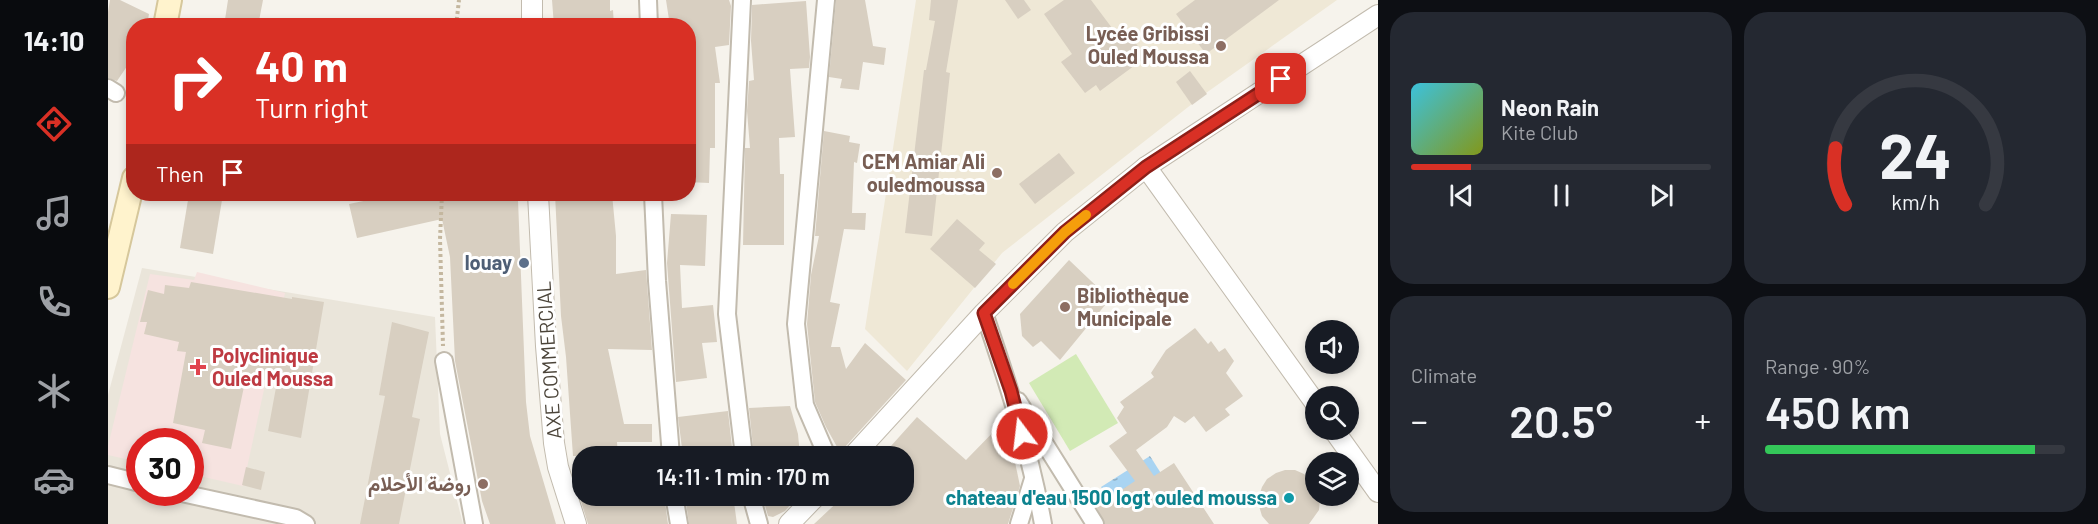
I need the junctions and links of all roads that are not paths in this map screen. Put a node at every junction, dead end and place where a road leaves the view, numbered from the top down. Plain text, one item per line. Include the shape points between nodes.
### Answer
1 (170, 0) edge
2 (532, 0) edge
3 (648, 0) edge
4 (742, 0) edge
5 (826, 0) edge
6 (1378, 15) edge
7 (167, 18) edge
8 (532, 18) edge
9 (649, 18) edge
10 (1146, 167) junction
11 (129, 201) edge
12 (538, 201) edge
13 (653, 201) edge
14 (108, 287) edge
15 (984, 313) junction
16 (444, 361) road end
17 (1305, 389) edge
18 (1011, 391) junction
19 (1341, 440) edge
20 (670, 446) edge
21 (743, 446) edge
22 (822, 446) edge
23 (862, 446) edge
24 (108, 475) edge
25 (1034, 476) junction
26 (126, 480) edge
27 (1378, 492) edge
28 (204, 498) edge
29 (676, 506) edge
30 (754, 506) edge
31 (806, 506) edge
32 (306, 524) edge
33 (474, 524) edge
34 (576, 524) edge
35 (679, 524) edge
36 (759, 524) edge
37 (789, 524) edge
38 (1019, 524) edge
39 (1043, 524) edge
40 (1095, 524) edge

1 - 7 main road
2 - 8 street
3 - 9 street
4 - 21 street via 727,315
5 - 22 street via 796,324 805,405
6 - 10 street
10 - 15 street via 1065,232
10 - 17 street
11 - 14 main road
12 - 34 street, AXE COMMERCIAL via 554,443
13 - 20 street
15 - 18 street
15 - 23 street
16 - 33 street
18 - 25 street
18 - 40 street
19 - 27 street
24 - 26 street
25 - 38 street
25 - 39 street
28 - 32 street
29 - 35 street
30 - 36 street
31 - 37 street

